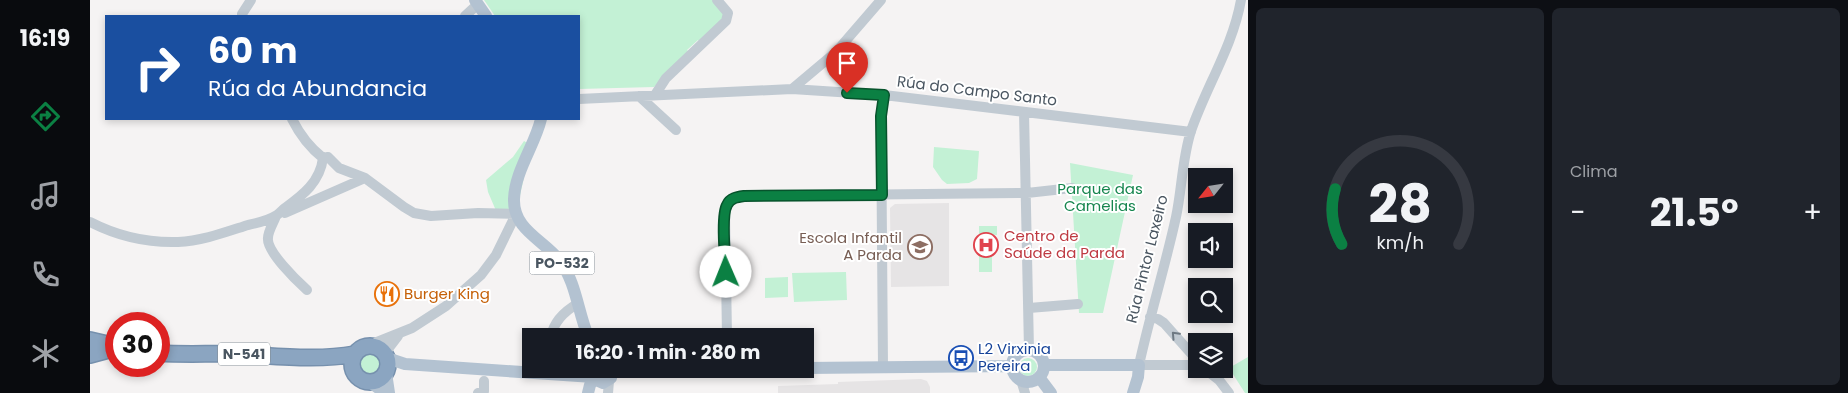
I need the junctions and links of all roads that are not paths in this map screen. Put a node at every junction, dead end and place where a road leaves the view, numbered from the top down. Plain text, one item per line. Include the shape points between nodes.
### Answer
1 (251, 0) edge
2 (717, 0) edge
3 (882, 0) edge
4 (1241, 0) edge
5 (476, 2) edge
6 (242, 14) dead end
7 (466, 15) edge
8 (485, 15) edge
9 (792, 89) junction
10 (655, 95) junction
11 (884, 95) junction
12 (639, 96) junction
13 (580, 99) edge
14 (1024, 112) junction
15 (292, 120) edge
16 (541, 120) edge
17 (676, 130) dead end
18 (1191, 132) junction
19 (323, 158) junction
20 (366, 178) junction
21 (1072, 188) dead end
22 (1027, 194) junction
23 (882, 195) junction
24 (516, 214) junction
25 (278, 215) junction
26 (90, 222) edge
27 (307, 290) dead end
28 (577, 304) junction
29 (1078, 304) dead end
30 (1029, 308) junction
31 (1150, 317) junction
32 (553, 328) edge
33 (584, 328) edge
34 (726, 328) edge
35 (90, 340) edge
36 (105, 344) edge
37 (105, 350) edge
38 (1029, 350) junction
39 (1188, 350) edge
40 (170, 354) edge
41 (90, 355) edge
42 (384, 360) junction
43 (354, 361) junction
44 (1044, 365) junction
45 (1139, 365) junction
46 (1188, 365) edge
47 (1012, 366) junction
48 (883, 367) junction
49 (814, 368) edge
50 (522, 370) edge
51 (1039, 377) junction
52 (602, 378) edge
53 (1216, 378) edge
54 (1021, 380) junction
55 (484, 381) dead end
56 (370, 382) junction
57 (385, 393) edge
58 (389, 393) edge
59 (478, 393) edge
60 (588, 393) edge
61 (593, 393) edge
62 (1025, 393) edge
63 (1051, 393) edge
64 (1133, 393) edge
65 (1229, 393) edge

1 - 6 street
2 - 10 street via 728,13 726,21 666,78
3 - 9 street via 836,52
4 - 18 street, Rúa Pintor Laxeiro via 1231,37
5 - 7 street
5 - 8 main road
9 - 10 street, Rúa do Campo Santo
9 - 11 street, Rúa do Campo Santo
10 - 12 street, Rúa do Campo Santo
11 - 14 street, Rúa do Campo Santo
11 - 23 street via 881,116
12 - 13 street, Rúa do Campo Santo
12 - 17 street
14 - 18 street, Rúa do Campo Santo
14 - 22 street
15 - 19 street via 299,134
16 - 24 main road via 514,195
18 - 31 street, Rúa Pintor Laxeiro via 1175,218
19 - 20 street via 328,157 339,168
19 - 25 street via 314,182
20 - 24 street via 404,207 423,215
20 - 25 street
21 - 22 street
22 - 23 street
22 - 30 street
23 - 34 street via 744,196 730,200 725,213
23 - 48 street
24 - 28 main road, PO-532 via 530,234 561,262
24 - 42 street via 496,255 481,274 446,306 398,335
25 - 26 street via 220,234 178,242 136,239
25 - 27 street via 268,237 269,245 291,276
28 - 32 street via 568,309
28 - 33 main road, PO-532
29 - 30 street
30 - 38 street
39 -> 31 street via 1164,323
31 - 45 street, Rúa Pintor Laxeiro
35 - 36 highway
37 - 41 highway
38 - 44 main road via 1041,356
38 - 47 main road via 1019,352
40 - 43 highway, N-541
42 - 43 highway via 363,347
42 - 50 main road via 405,364
42 - 56 highway via 379,380
42 - 58 main road
43 - 56 highway, N-541 via 357,376
44 - 45 main road
44 - 51 main road
45 - 46 street
45 - 64 main road, Rúa Pintor Laxeiro
47 - 48 main road
47 - 54 main road via 1014,374
48 - 49 main road
51 - 54 main road via 1030,382
51 - 63 main road
52 - 60 main road via 590,385
52 - 61 main road
53 - 65 street
54 - 62 street
55 - 59 street via 484,391
56 - 57 main road

